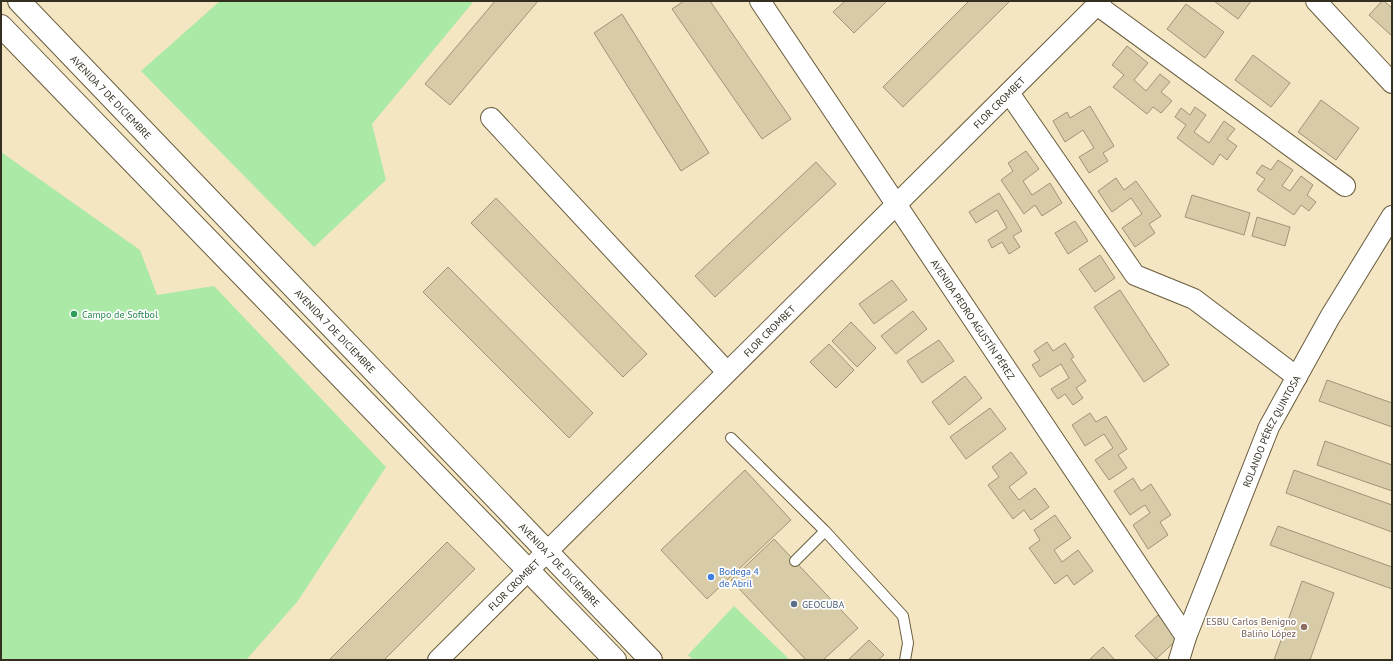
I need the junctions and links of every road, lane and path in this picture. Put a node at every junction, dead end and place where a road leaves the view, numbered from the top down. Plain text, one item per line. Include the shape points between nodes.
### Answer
1 (19, 1) edge
2 (760, 1) edge
3 (1316, 1) edge
4 (1099, 3) edge
5 (1, 26) edge
6 (1392, 83) edge
7 (1009, 93) junction
8 (491, 118) dead end
9 (1345, 186) dead end
10 (896, 204) junction
11 (1392, 216) edge
12 (727, 372) junction
13 (1297, 377) junction
14 (731, 438) dead end
15 (825, 531) junction
16 (547, 552) junction
17 (795, 561) dead end
18 (528, 570) junction
19 (1186, 637) junction
20 (438, 660) edge
21 (615, 660) edge
22 (651, 660) edge
23 (905, 660) edge
24 (1179, 660) edge

1 - 16 main road, AVENIDA 7 DE DICIEMBRE
2 - 10 street, AVENIDA PEDRO AGUSTÍN PÉREZ
3 - 6 street
4 - 7 street, FLOR CROMBET
4 - 9 street
5 - 18 main road
7 - 10 street, FLOR CROMBET
7 - 13 street via 1135,275 1194,299
8 - 12 street
10 - 12 street, FLOR CROMBET
10 - 19 street, AVENIDA PEDRO AGUSTÍN PÉREZ
11 - 13 street, ROLANDO PÉREZ QUINTOSA via 1330,317
12 - 16 street, FLOR CROMBET
13 - 19 street, ROLANDO PÉREZ QUINTOSA via 1269,427
14 - 15 lane
15 - 17 lane
15 - 23 lane via 903,616 908,643
16 - 18 street, FLOR CROMBET
16 - 22 main road, AVENIDA 7 DE DICIEMBRE
18 - 20 street, FLOR CROMBET
18 - 21 main road
19 - 24 street, ROLANDO PÉREZ QUINTOSA

